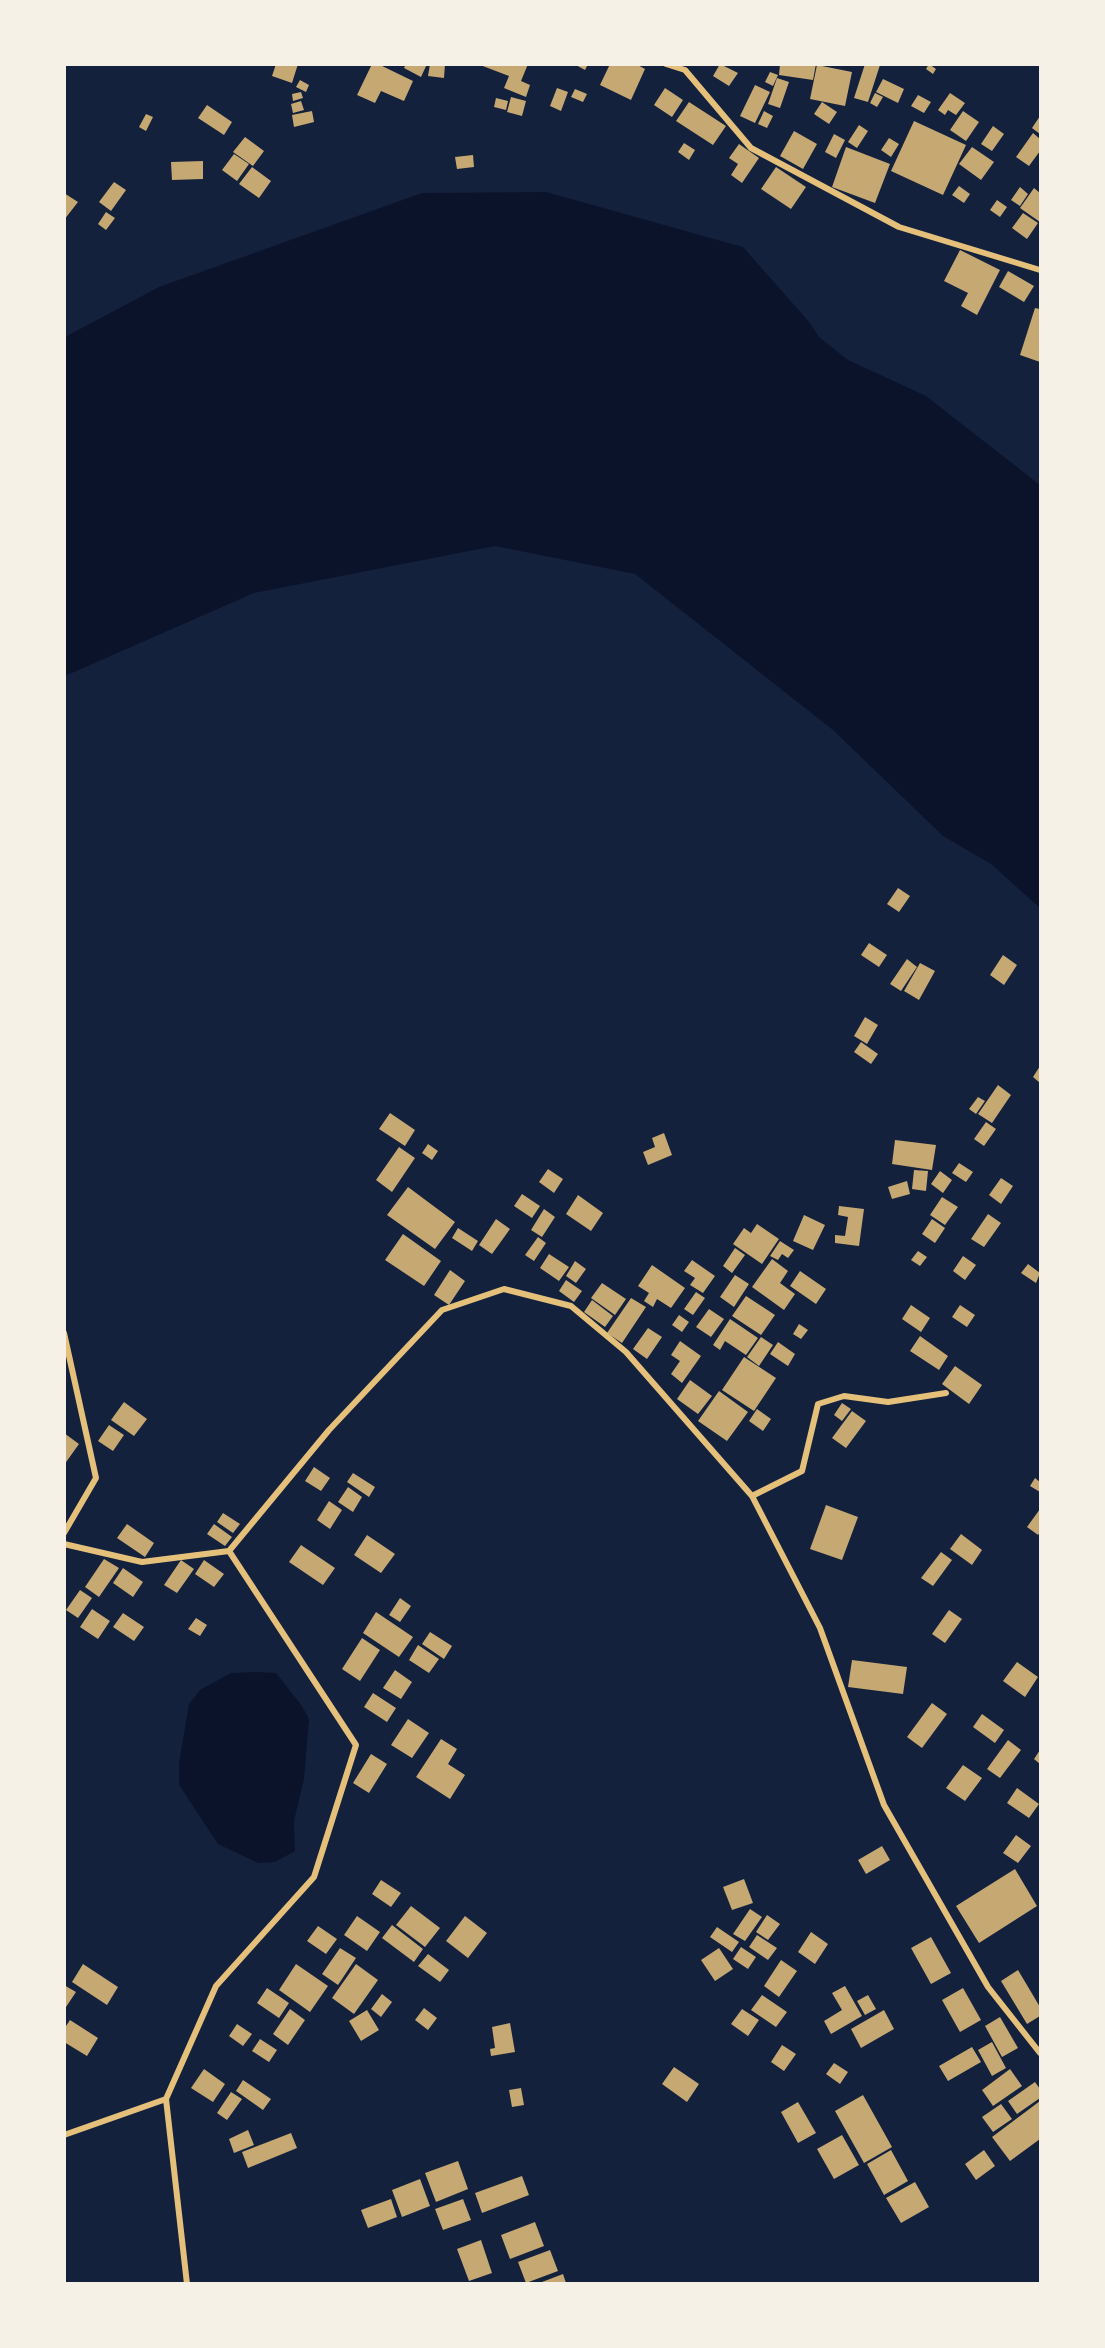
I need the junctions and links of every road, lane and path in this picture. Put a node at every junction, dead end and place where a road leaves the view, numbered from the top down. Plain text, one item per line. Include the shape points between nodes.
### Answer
1 (666, 64) edge
2 (686, 68) edge
3 (1041, 270) edge
4 (64, 1334) edge
5 (946, 1393) dead end
6 (752, 1496) junction
7 (64, 1533) edge
8 (64, 1544) edge
9 (229, 1551) junction
10 (1041, 2053) edge
11 (166, 2099) junction
12 (64, 2134) edge
13 (187, 2283) edge

1 - 2 street
2 - 3 street via 751,148 899,226
4 - 7 street via 96,1478
5 - 6 street via 888,1402 844,1396 818,1404 802,1471
6 - 9 street via 626,1352 572,1306 504,1289 442,1310 329,1430
6 - 10 street via 820,1628 884,1805 988,1987
8 - 9 street via 142,1562
9 - 11 street via 356,1745 314,1877 216,1986
11 - 12 street
11 - 13 street

